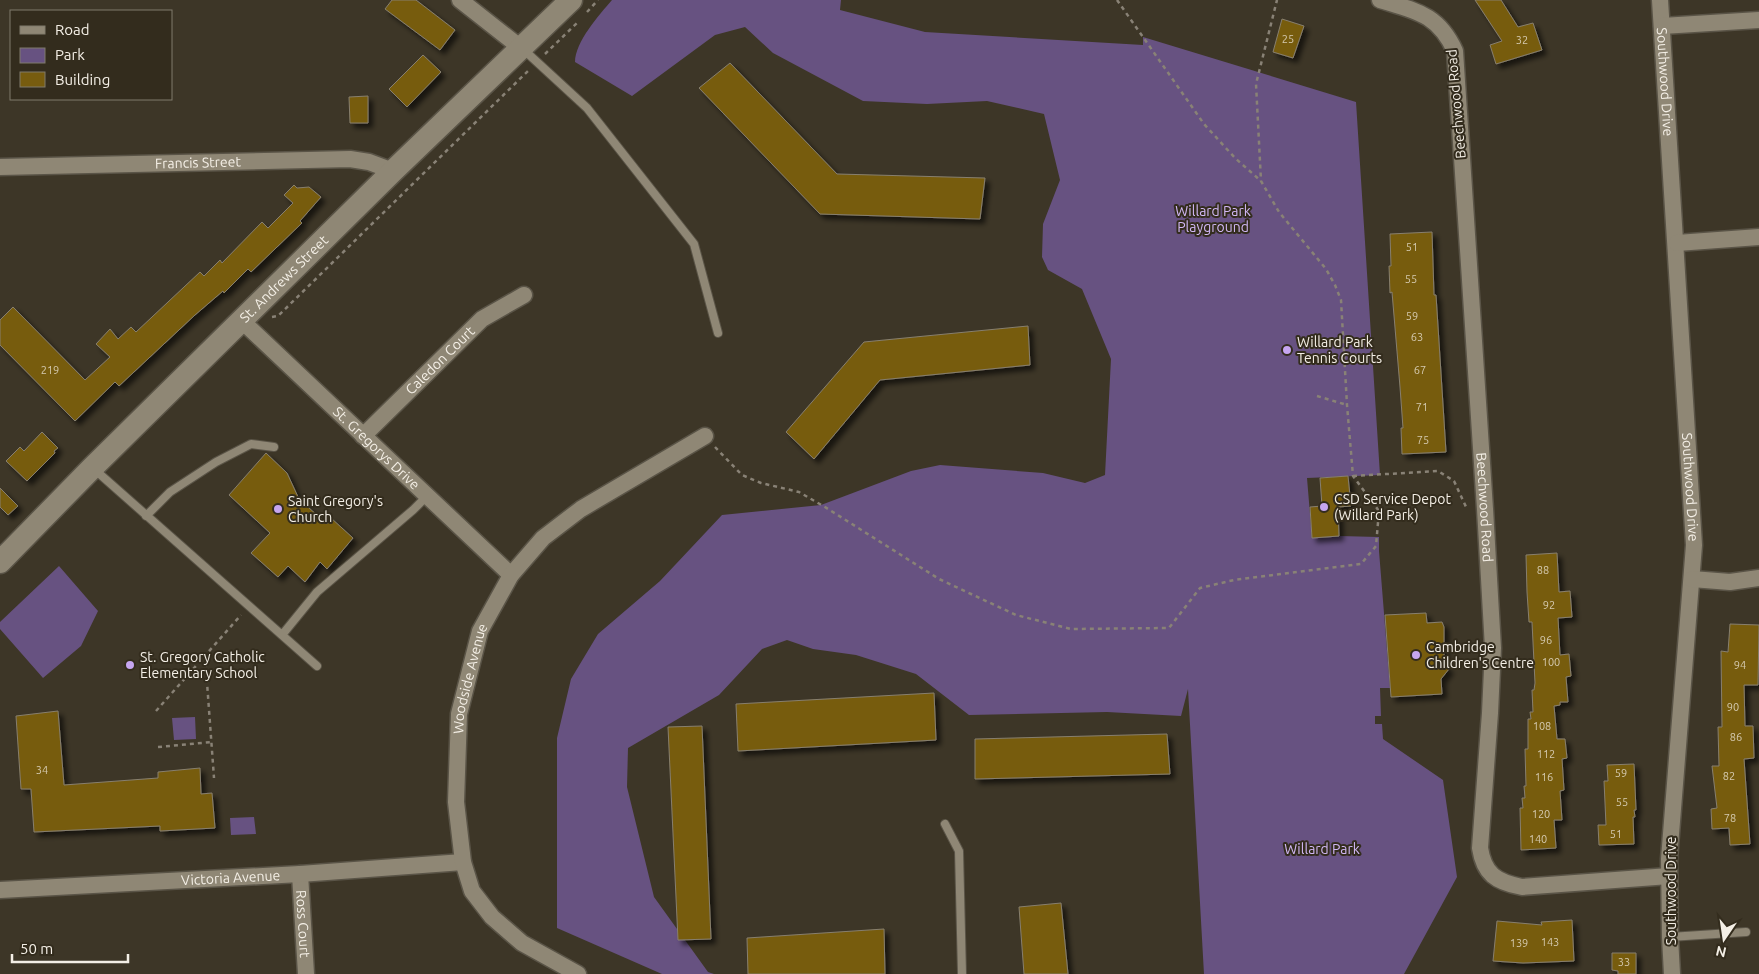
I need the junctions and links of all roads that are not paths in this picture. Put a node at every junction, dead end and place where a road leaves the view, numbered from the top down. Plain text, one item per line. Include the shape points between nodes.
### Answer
1 (460, 0) edge
2 (571, 0) edge
3 (1380, 0) edge
4 (1660, 0) edge
5 (1759, 20) edge
6 (1662, 26) junction
7 (529, 55) junction
8 (0, 167) edge
9 (393, 171) junction
10 (1759, 238) edge
11 (1676, 243) junction
12 (524, 295) dead end
13 (242, 321) junction
14 (718, 332) dead end
15 (363, 436) junction
16 (705, 436) road end
17 (274, 447) dead end
18 (92, 468) junction
19 (427, 496) junction
20 (146, 516) junction
21 (0, 562) edge
22 (511, 575) junction
23 (1759, 578) edge
24 (1692, 579) junction
25 (282, 635) junction
26 (316, 666) dead end
27 (945, 824) dead end
28 (462, 862) junction
29 (300, 874) junction
30 (1669, 876) junction
31 (0, 890) edge
32 (1746, 932) dead end
33 (1670, 937) junction
34 (572, 973) edge
35 (306, 974) edge
36 (962, 974) edge
37 (1672, 974) edge

1 - 7 street
2 - 7 main road, St. Andrews Street
3 - 30 street, Beechwood Road via 1419,12 1433,21 1443,30 1454,51 1493,648 1480,848 1482,862 1504,883 1522,887
4 - 6 street, Southwood Drive
5 - 6 street
6 - 11 street, Southwood Drive
7 - 9 main road, St. Andrews Street
7 - 14 lane via 587,108 694,244
8 - 9 street, Francis Street via 350,159
9 - 13 main road, St. Andrews Street
10 - 11 street
11 - 24 street, Southwood Drive via 1694,520
12 - 15 street, Caledon Court via 482,319
13 - 15 street, St. Gregorys Drive
13 - 18 main road, St. Andrews Street
15 - 19 street, St. Gregorys Drive
16 - 22 street, Woodside Avenue via 580,509 543,538
17 - 20 lane via 251,444 216,462 170,492
18 - 20 lane
18 - 21 main road, St. Andrews Street
19 - 22 street, St. Gregorys Drive
19 - 25 lane via 317,592
20 - 25 lane
22 - 28 street, Woodside Avenue via 480,632 458,714 456,802
23 - 24 street via 1730,582
24 - 30 street, Southwood Drive
25 - 26 lane
27 - 36 lane via 959,851
28 - 29 street, Victoria Avenue
28 - 34 street, Woodside Avenue via 472,891 492,918 522,943
29 - 31 street, Victoria Avenue
29 - 35 street, Ross Court
30 - 33 street, Southwood Drive
32 - 33 lane
33 - 37 street, Southwood Drive

